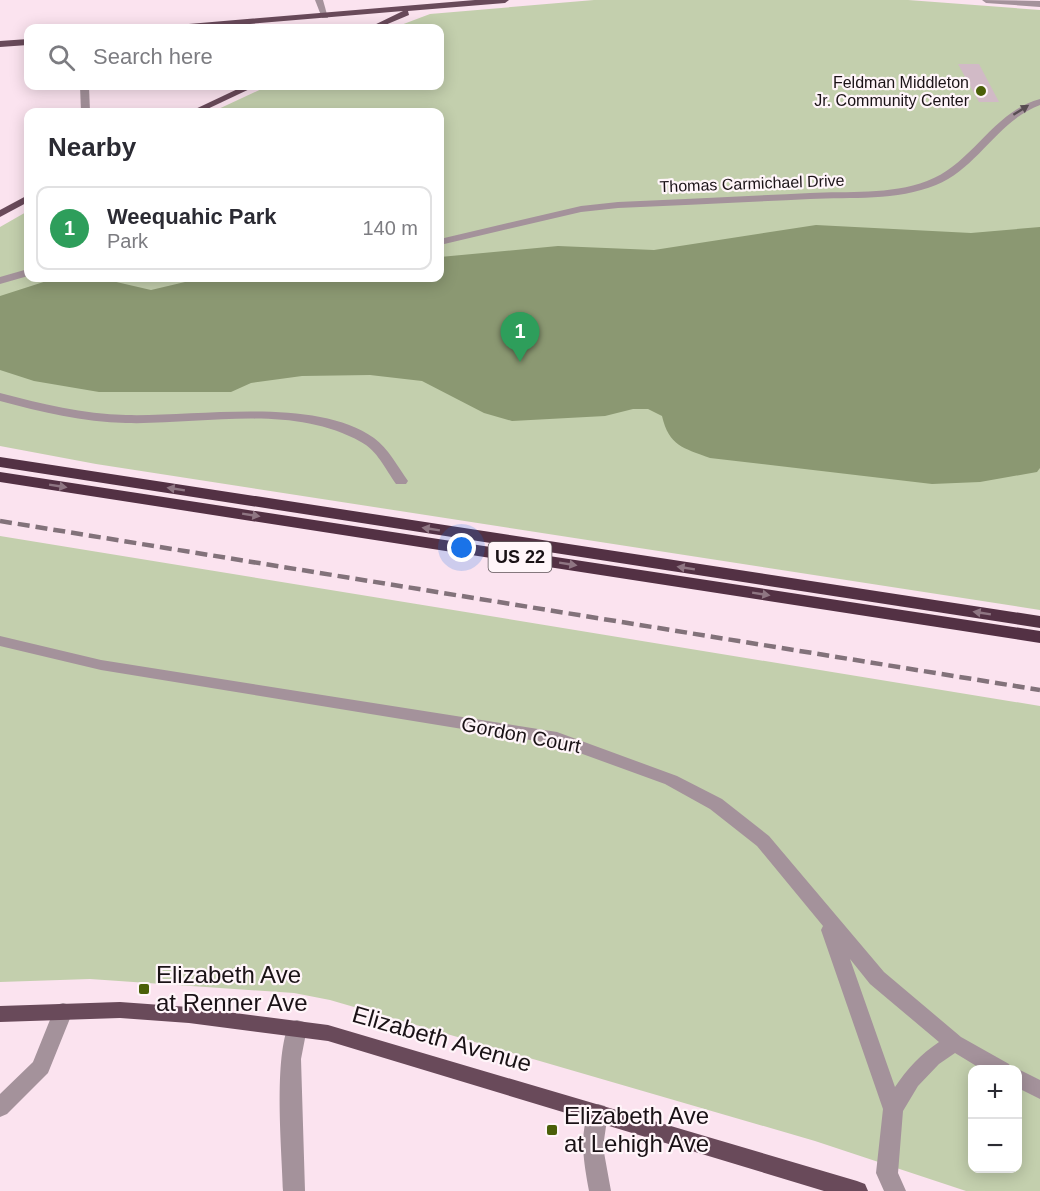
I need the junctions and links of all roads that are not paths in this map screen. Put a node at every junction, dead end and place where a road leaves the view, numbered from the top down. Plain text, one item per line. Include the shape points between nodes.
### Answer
1 (319, 0) edge
2 (506, 0) edge
3 (986, 0) edge
4 (440, 2) edge
5 (1040, 4) edge
6 (419, 8) junction
7 (356, 13) junction
8 (326, 16) junction
9 (227, 24) edge
10 (372, 24) edge
11 (382, 24) edge
12 (24, 42) edge
13 (0, 44) edge
14 (84, 90) edge
15 (242, 90) edge
16 (1040, 102) edge
17 (86, 108) edge
18 (203, 108) edge
19 (24, 200) edge
20 (0, 214) edge
21 (444, 241) edge
22 (24, 273) edge
23 (0, 281) edge
24 (0, 397) edge
25 (0, 454) edge
26 (0, 462) edge
27 (0, 477) edge
28 (401, 481) dead end
29 (125, 482) junction
30 (1040, 622) edge
31 (1040, 637) edge
32 (0, 641) edge
33 (827, 921) junction
34 (63, 1011) junction
35 (0, 1014) edge
36 (297, 1028) junction
37 (954, 1043) junction
38 (993, 1065) edge
39 (1022, 1081) edge
40 (1040, 1090) edge
41 (0, 1108) edge
42 (892, 1110) junction
43 (598, 1113) junction
44 (294, 1191) edge
45 (600, 1191) edge
46 (857, 1191) edge
47 (895, 1191) edge

1 - 8 street
2 - 4 main road
3 - 5 street
4 - 6 main road
6 - 7 main road
6 - 11 main road
7 - 8 main road
7 - 10 main road
8 - 9 main road
12 - 13 main road
14 - 17 street
15 - 18 main road
21 -> 16 street, Thomas Carmichael Drive via 581,209 904,190 931,183 961,168 1021,108
19 - 20 main road
22 - 23 street
24 - 28 street via 40,408 125,419 287,416 330,423 368,440
25 - 29 highway
26 - 29 highway, US 22
27 -> 31 highway, US 22
30 -> 29 highway, US 22
32 - 33 street, Gordon Court via 100,665 557,738 671,780 716,804 763,841
33 - 37 street, Gordon Court via 877,978
33 - 42 street
34 - 35 main road, Elizabeth Avenue
34 - 36 main road, Elizabeth Avenue via 132,1011
34 - 41 street via 41,1067
36 - 43 main road, Elizabeth Avenue
36 - 44 street via 291,1059
37 - 38 street, Gordon Court
37 - 42 street via 911,1080
39 - 40 street
42 - 47 street via 887,1173
43 - 45 street via 592,1147
43 - 46 main road, Elizabeth Avenue

